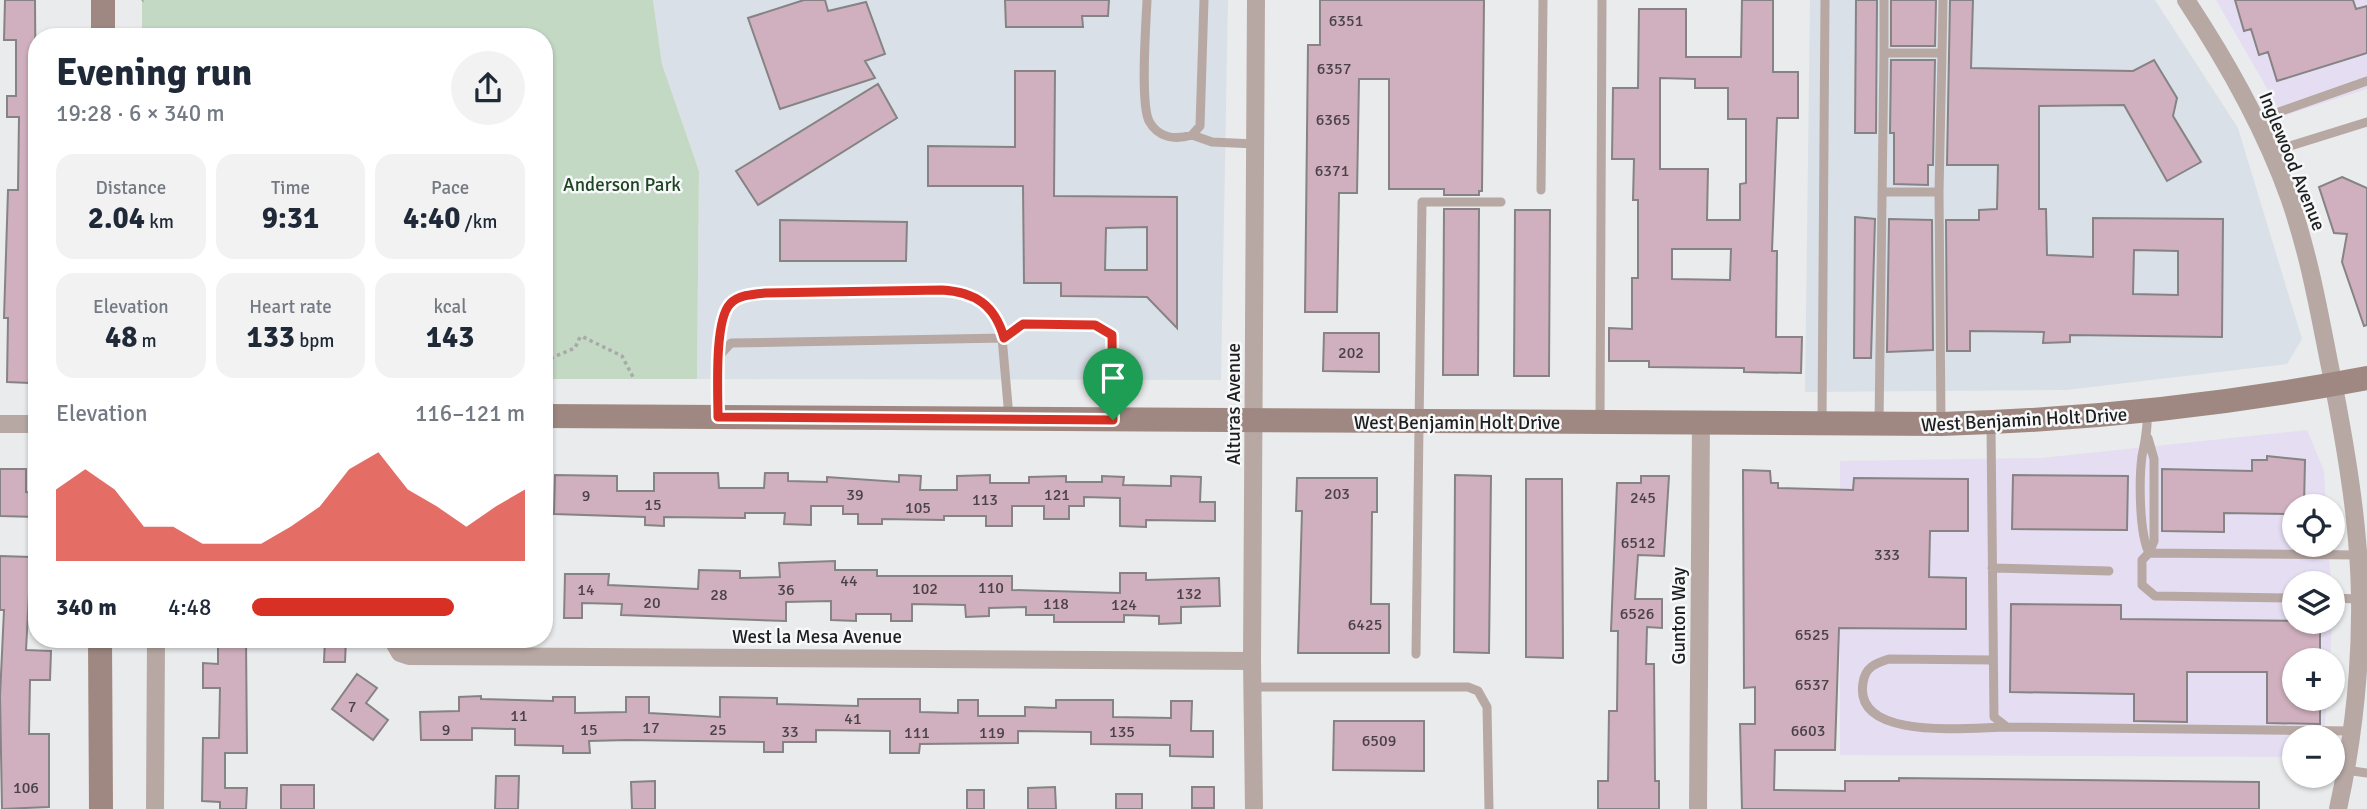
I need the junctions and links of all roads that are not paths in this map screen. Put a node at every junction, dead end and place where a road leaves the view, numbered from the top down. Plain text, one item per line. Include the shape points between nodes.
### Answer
1 (103, 0) edge
2 (1147, 0) edge
3 (1204, 0) edge
4 (1256, 0) edge
5 (1543, 0) edge
6 (1602, 0) edge
7 (1825, 0) edge
8 (1884, 0) edge
9 (1943, 0) edge
10 (2186, 0) edge
11 (103, 28) edge
12 (1884, 52) junction
13 (1942, 53) junction
14 (2367, 81) edge
15 (2256, 120) junction
16 (2367, 122) edge
17 (1192, 135) junction
18 (1255, 144) junction
19 (2271, 152) junction
20 (1541, 190) dead end
21 (1882, 192) junction
22 (1939, 192) junction
23 (1501, 202) dead end
24 (1004, 338) junction
25 (720, 355) junction
26 (2367, 378) edge
27 (2333, 384) junction
28 (2147, 412) junction
29 (553, 416) edge
30 (718, 417) junction
31 (1009, 419) junction
32 (1113, 420) junction
33 (1254, 421) junction
34 (1418, 422) junction
35 (1600, 422) junction
36 (1701, 423) junction
37 (1991, 423) junction
38 (0, 424) edge
39 (28, 424) edge
40 (1822, 424) junction
41 (1941, 424) junction
42 (1879, 425) junction
43 (2149, 554) junction
44 (2361, 558) edge
45 (1992, 568) junction
46 (2109, 571) dead end
47 (2282, 598) edge
48 (2361, 606) edge
49 (100, 648) edge
50 (156, 648) edge
51 (397, 648) edge
52 (1416, 654) dead end
53 (1993, 660) junction
54 (1252, 661) junction
55 (1252, 687) junction
56 (2361, 690) edge
57 (2007, 727) junction
58 (2352, 731) junction
59 (2346, 770) junction
60 (2367, 773) edge
61 (101, 809) edge
62 (155, 809) edge
63 (1254, 809) edge
64 (1489, 809) edge
65 (1698, 809) edge
66 (2339, 809) edge

1 - 11 main road
2 - 17 lane via 1148,118 1164,136
3 - 17 lane via 1202,116
4 - 18 street, Alturas Avenue
5 - 20 lane
6 - 35 lane
7 - 40 lane
8 - 12 lane
9 - 13 lane
10 - 15 street, Inglewood Avenue
12 - 13 lane
12 - 21 lane
13 - 22 lane
14 - 15 lane
15 - 19 street, Inglewood Avenue
16 - 19 lane
17 - 18 lane via 1212,142
18 - 33 street, Alturas Avenue
19 - 27 street, Inglewood Avenue via 2303,240
21 - 22 lane
21 - 42 lane
22 - 41 lane
23 - 34 lane via 1422,202
24 - 25 lane via 731,343
24 - 25 lane via 997,316 986,304 956,290 765,293 729,304
24 - 31 lane
24 - 32 lane via 1023,324 1095,325 1112,335
25 - 30 lane
26 - 27 main road, West Benjamin Holt Drive
27 - 28 main road, West Benjamin Holt Drive
27 - 44 street, Inglewood Avenue
28 - 37 main road, West Benjamin Holt Drive
28 - 43 lane via 2148,438 2142,456 2143,541
29 - 30 main road, West Benjamin Holt Drive
30 - 31 main road, West Benjamin Holt Drive
31 - 32 main road, West Benjamin Holt Drive
32 - 33 main road, West Benjamin Holt Drive
33 - 34 main road, West Benjamin Holt Drive
33 - 54 street, Alturas Avenue
34 - 35 main road, West Benjamin Holt Drive
34 - 52 lane
35 - 36 main road, West Benjamin Holt Drive
36 - 40 main road, West Benjamin Holt Drive
36 - 65 street, Gunton Way
37 - 41 main road, West Benjamin Holt Drive
37 - 45 lane
38 - 39 street
40 - 42 main road, West Benjamin Holt Drive
41 - 42 main road, West Benjamin Holt Drive
43 - 44 lane
43 - 47 lane via 2142,560 2142,585 2155,596
44 - 48 street, Inglewood Avenue
45 - 46 lane
45 - 53 lane
48 - 56 street, Inglewood Avenue
49 - 61 main road
50 - 62 street
51 - 54 street, West la Mesa Avenue via 409,656
53 - 57 lane via 1994,717
53 - 57 lane via 1889,659 1874,663 1867,670 1863,696 1869,709 1893,724
54 - 55 street, Alturas Avenue
55 - 63 street, Alturas Avenue
55 - 64 lane via 1468,687 1478,691 1488,707
56 - 58 street, Inglewood Avenue
57 - 58 lane
58 - 59 street, Inglewood Avenue
59 - 60 lane
59 - 66 street, Inglewood Avenue

